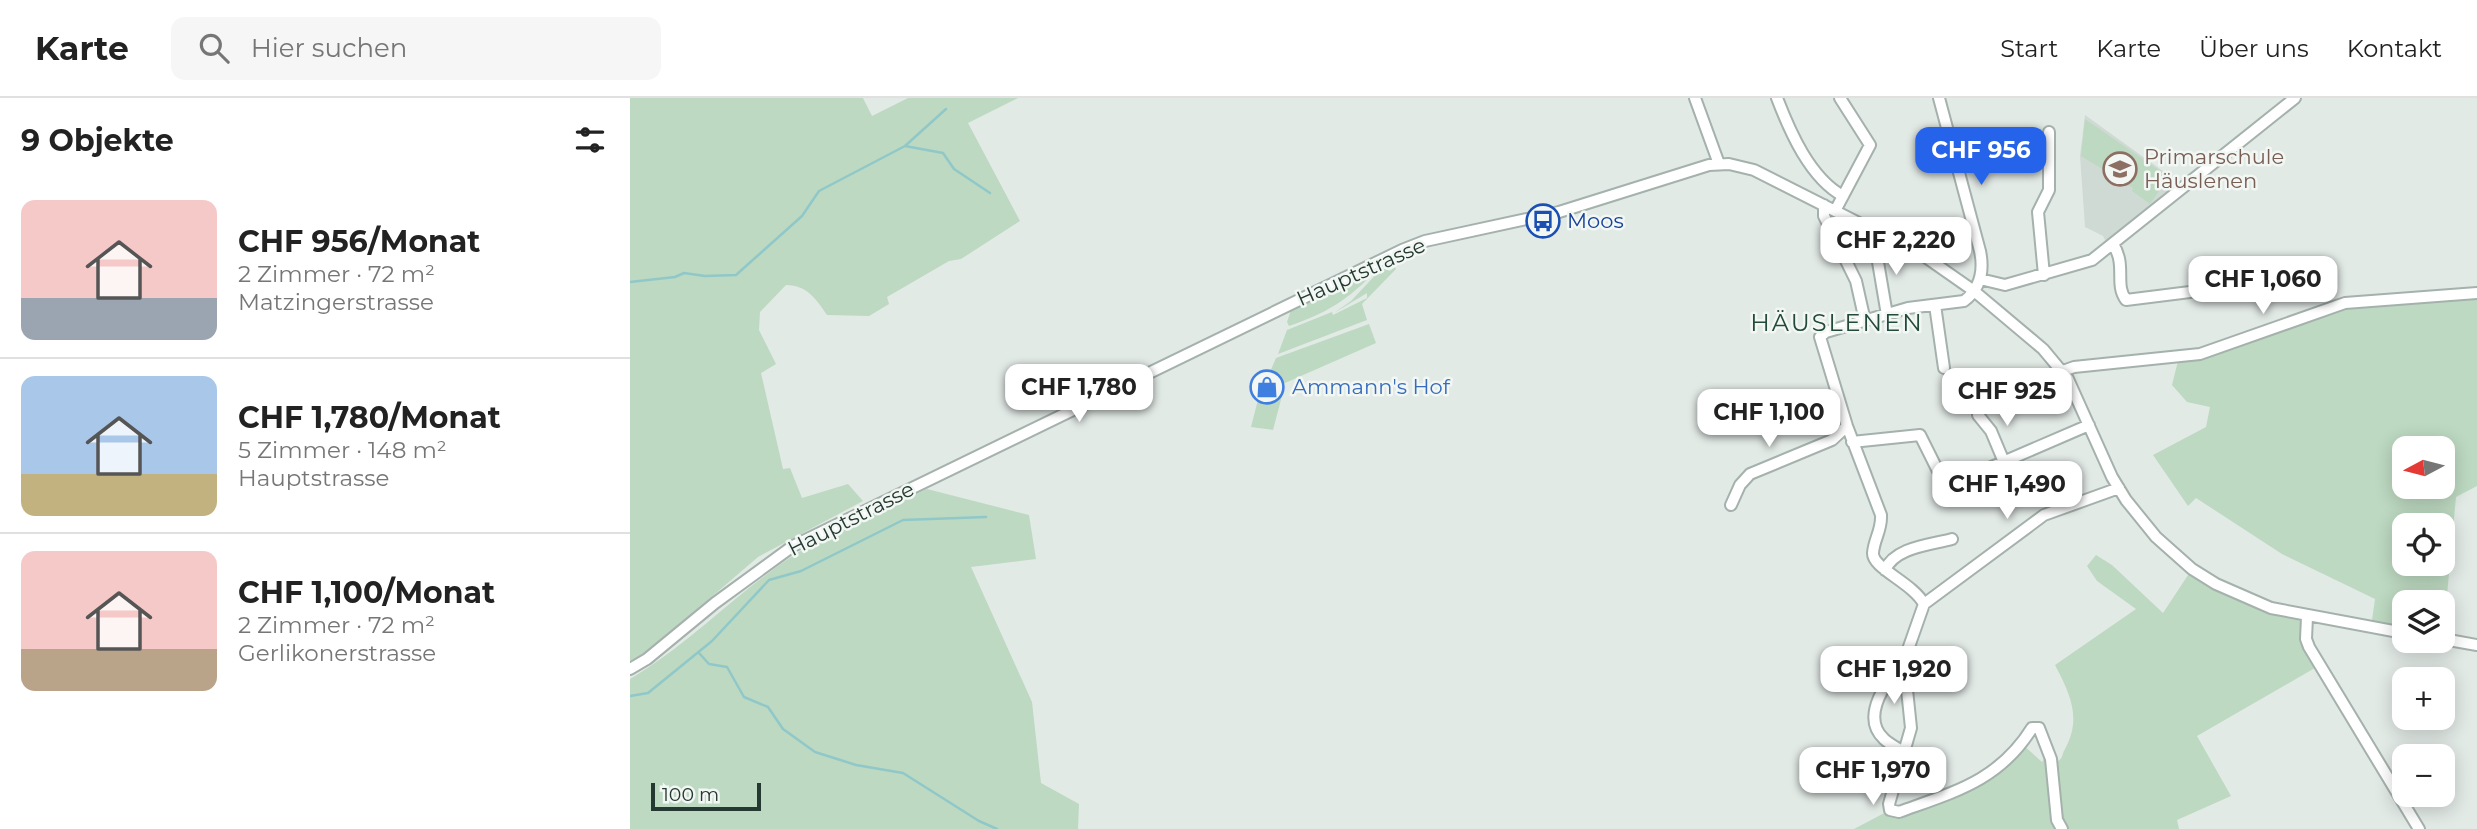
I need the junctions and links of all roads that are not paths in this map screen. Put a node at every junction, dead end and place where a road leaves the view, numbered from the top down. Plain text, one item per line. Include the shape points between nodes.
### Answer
1 (1695, 98) edge
2 (1777, 98) edge
3 (1840, 98) edge
4 (1939, 98) edge
5 (2295, 98) edge
6 (2049, 132) dead end
7 (1718, 163) junction
8 (1843, 196) junction
9 (1824, 205) junction
10 (1835, 211) junction
11 (1885, 236) junction
12 (2113, 244) junction
13 (2044, 275) junction
14 (1980, 279) junction
15 (2198, 290) dead end
16 (1974, 291) junction
17 (2477, 293) edge
18 (1935, 305) junction
19 (1887, 315) junction
20 (1865, 321) junction
21 (1944, 368) dead end
22 (2063, 371) junction
23 (1978, 415) dead end
24 (2089, 425) junction
25 (1847, 426) junction
26 (1852, 442) junction
27 (2004, 462) junction
28 (2119, 488) junction
29 (1731, 505) dead end
30 (1952, 539) dead end
31 (1885, 570) junction
32 (1924, 604) junction
33 (2307, 617) junction
34 (2392, 631) edge
35 (2455, 641) edge
36 (2477, 645) edge
37 (1904, 661) junction
38 (630, 669) edge
39 (1902, 751) junction
40 (2062, 829) edge
41 (2419, 829) edge

1 - 7 street
2 - 8 street via 1822,181
3 - 8 street via 1870,145
4 - 14 street via 1976,230 1982,260
5 - 12 street
6 - 13 street via 2049,190 2038,212
7 - 9 street, Hauptstrasse via 1754,170
7 - 38 street, Hauptstrasse via 1559,212 1402,250 793,546
8 - 10 street
9 - 10 street, Hauptstrasse
9 - 20 street via 1824,216 1856,281
10 - 11 street, Hauptstrasse
11 - 16 street, Hauptstrasse
11 - 19 street via 1878,262
12 - 13 street via 2086,263
12 - 15 street via 2121,258 2120,288 2126,299
13 - 14 street via 2000,286
14 - 16 street
16 - 18 street via 1964,301
16 - 22 street, Hauptstrasse
17 - 22 street via 2345,303 2218,350
18 - 19 street
18 - 21 street
19 - 20 street
20 - 25 street via 1820,337
22 - 24 street, Hauptstrasse
23 - 27 street via 1991,431
24 - 27 street
24 - 28 street, Hauptstrasse
25 - 26 street
25 - 29 street via 1832,440 1750,474
26 - 27 street via 1920,435 1948,484
26 - 31 street via 1881,515 1882,528 1873,555
28 - 32 street via 2044,515
28 - 33 street, Hauptstrasse via 2156,537 2192,569 2243,598
30 - 31 street via 1902,552
31 - 32 street via 1911,586
32 - 37 street
33 - 34 street, Hauptstrasse
33 - 41 street via 2309,647
35 - 36 street
37 - 39 street via 1911,728
37 - 39 street via 1881,690 1875,720 1882,738
39 - 40 street via 1889,804 1890,810 1899,812 1992,773 2032,728 2039,729 2052,759 2057,820

